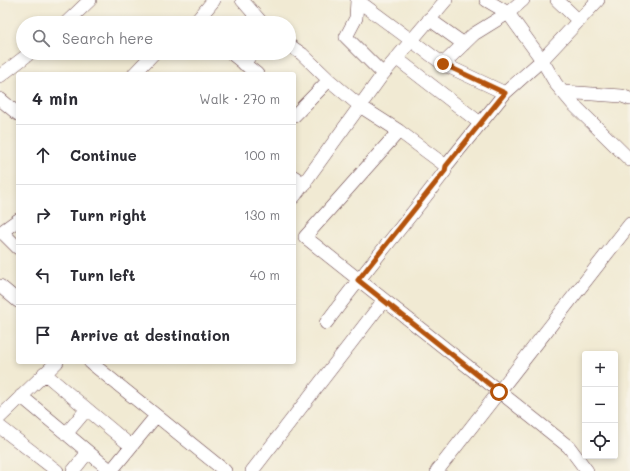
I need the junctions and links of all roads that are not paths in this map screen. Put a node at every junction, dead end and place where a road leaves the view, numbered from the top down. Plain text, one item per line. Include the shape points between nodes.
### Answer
1 (90, 0) edge
2 (214, 0) edge
3 (242, 0) edge
4 (357, 0) edge
5 (446, 0) edge
6 (486, 0) edge
7 (523, 0) edge
8 (557, 0) edge
9 (598, 0) edge
10 (508, 13) junction
11 (73, 16) edge
12 (201, 16) edge
13 (256, 16) edge
14 (429, 20) junction
15 (579, 21) junction
16 (411, 40) junction
17 (464, 44) junction
18 (296, 50) edge
19 (396, 58) junction
20 (21, 60) edge
21 (147, 60) edge
22 (239, 60) edge
23 (247, 60) edge
24 (542, 60) junction
25 (244, 64) junction
26 (443, 64) junction
27 (136, 72) edge
28 (254, 72) edge
29 (383, 74) junction
30 (0, 76) edge
31 (329, 80) junction
32 (563, 92) junction
33 (505, 93) junction
34 (0, 99) edge
35 (630, 99) edge
36 (296, 103) edge
37 (308, 104) junction
38 (360, 106) junction
39 (16, 112) edge
40 (296, 114) edge
41 (480, 123) junction
42 (399, 131) junction
43 (630, 160) edge
44 (446, 166) junction
45 (296, 178) edge
46 (305, 185) junction
47 (296, 195) edge
48 (16, 222) edge
49 (630, 224) edge
50 (1, 233) edge
51 (16, 246) edge
52 (358, 280) junction
53 (0, 286) edge
54 (16, 299) edge
55 (384, 300) junction
56 (326, 323) dead end
57 (54, 364) edge
58 (92, 364) edge
59 (44, 373) junction
60 (499, 392) junction
61 (21, 396) junction
62 (87, 409) junction
63 (156, 416) junction
64 (0, 417) edge
65 (0, 427) edge
66 (66, 434) junction
67 (131, 446) junction
68 (88, 452) junction
69 (57, 471) edge
70 (73, 471) edge
71 (111, 471) edge
72 (225, 471) edge
73 (252, 471) edge
74 (437, 471) edge
75 (587, 471) edge

1 - 11 street
2 - 12 street
3 - 13 street
4 - 16 street
4 - 29 street via 356,18 346,37
5 - 14 street
6 - 10 street
7 - 10 street
8 - 15 street
9 - 15 street
10 - 17 street via 474,34
10 - 24 street
14 - 16 street
14 - 17 street
15 - 24 street
16 - 19 street
16 - 26 street
17 - 26 street
18 - 31 street
19 - 29 street
19 - 41 street
20 - 30 street
21 - 27 street
22 - 25 street
23 - 25 street
24 - 32 street
24 - 33 street
25 - 28 street
26 - 33 street
29 - 38 street
31 - 37 street
31 - 38 street
32 - 35 street via 622,96
32 - 43 street
33 - 41 street
34 - 39 street
36 - 37 street
37 - 40 street
38 - 42 street
38 - 46 street
41 - 44 street
42 - 44 street
42 - 52 street via 305,237
44 - 52 street via 419,206
45 - 46 street
46 - 47 street
48 - 50 street
49 - 60 street
50 - 51 street
52 - 55 street
52 - 56 street
53 - 54 street
55 - 60 street
55 - 73 street
57 - 59 street
58 - 63 street
59 - 61 street
59 - 62 street
60 - 74 street
60 - 75 street via 569,447
61 - 64 street
61 - 66 street
62 - 66 street
62 - 67 street
63 - 67 street
63 - 72 street
65 - 69 street
66 - 68 street
67 - 71 street
68 - 70 street
68 - 71 street

